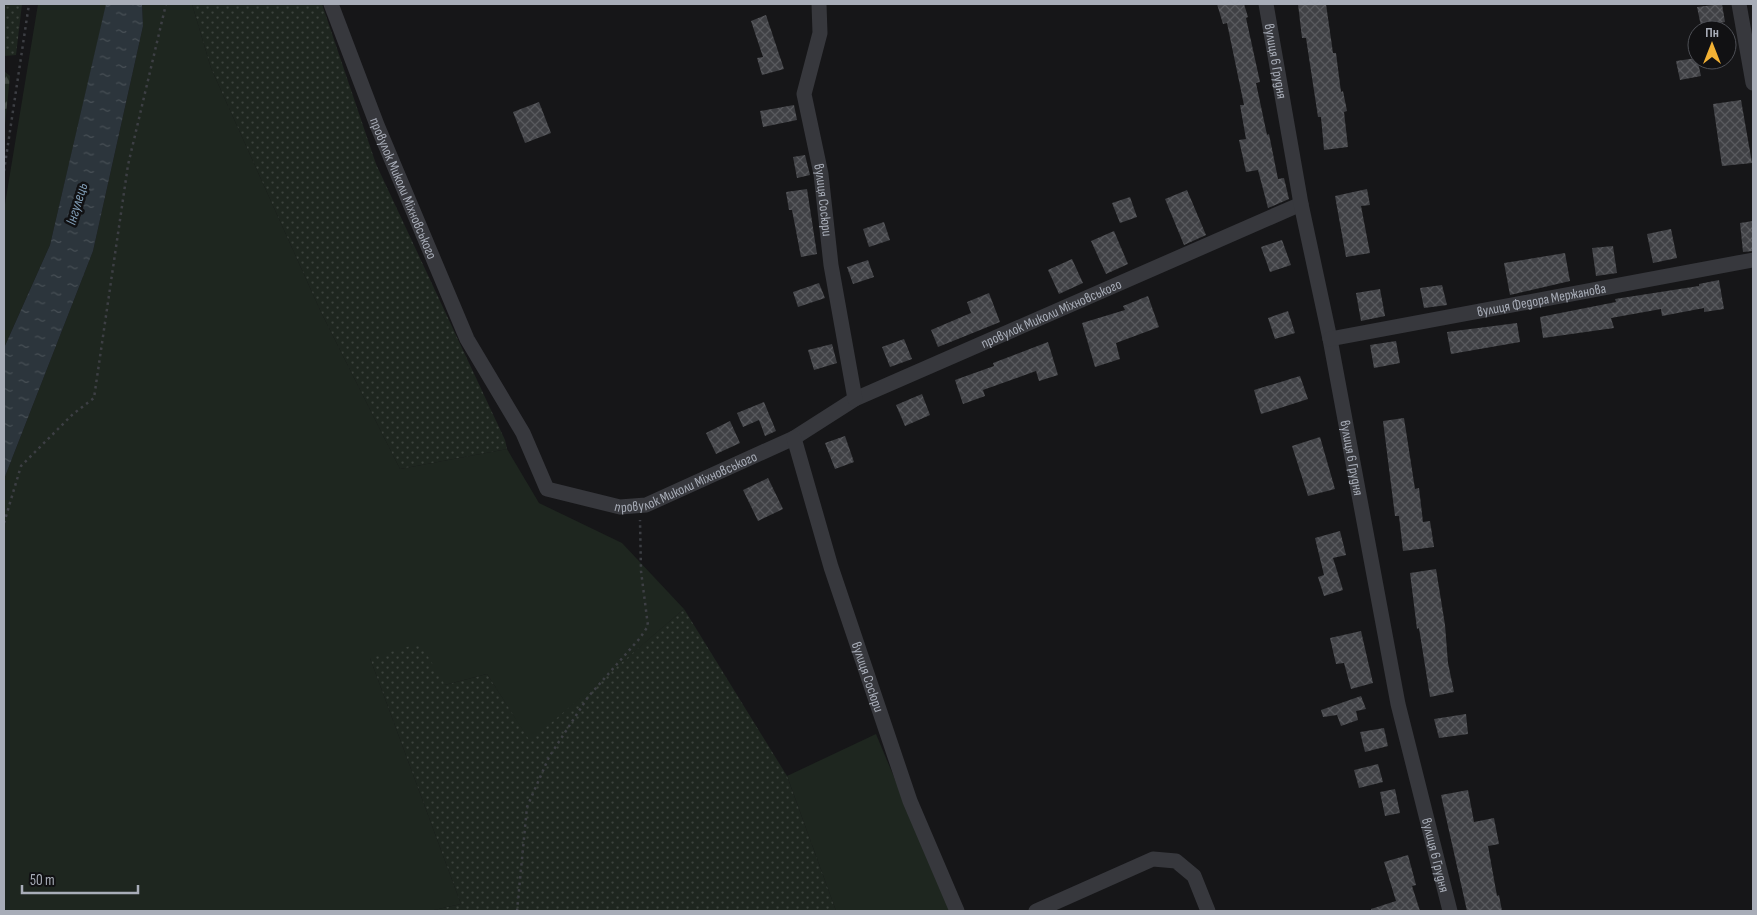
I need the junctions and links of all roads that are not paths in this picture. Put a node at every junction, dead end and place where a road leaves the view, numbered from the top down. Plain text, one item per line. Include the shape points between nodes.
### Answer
1 (331, 4) edge
2 (818, 4) edge
3 (1266, 4) edge
4 (1739, 4) edge
5 (1753, 82) edge
6 (1301, 204) junction
7 (1753, 260) edge
8 (1330, 339) junction
9 (855, 399) junction
10 (794, 438) junction
11 (957, 911) edge
12 (1036, 911) edge
13 (1208, 911) edge
14 (1450, 911) edge

1 - 10 street, провулок Миколи Міхновського via 376,125 467,339 523,433 547,489 620,507 646,505
2 - 9 street, вулиця Сосюри via 820,33 804,94 821,174 831,265
3 - 6 street, вулиця 6 Грудня
4 - 5 street
6 - 8 street, вулиця 6 Грудня
6 - 9 street, провулок Миколи Міхновського
7 - 8 street, вулиця Федора Мержанова
8 - 14 street, вулиця 6 Грудня via 1398,704
9 - 10 street, провулок Миколи Міхновського
10 - 11 street, вулиця Сосюри via 831,567 910,802
12 - 13 street via 1153,858 1176,861 1194,876

